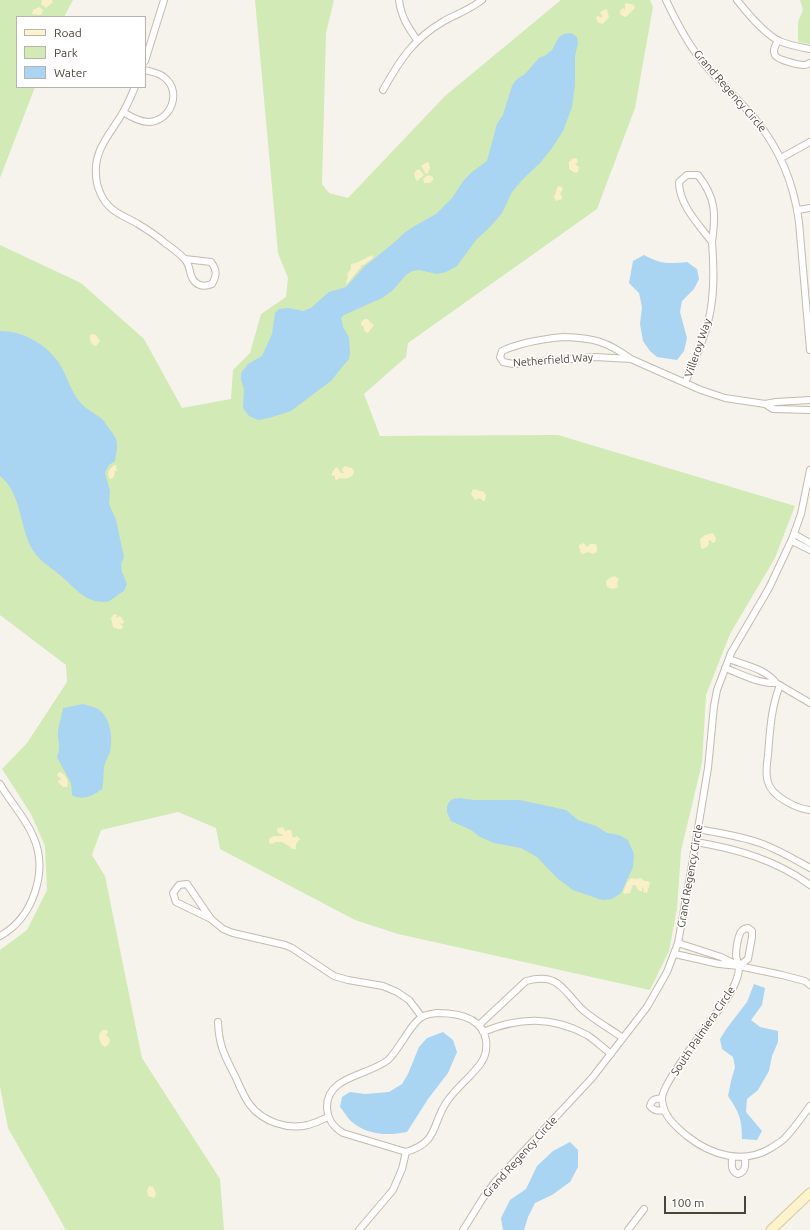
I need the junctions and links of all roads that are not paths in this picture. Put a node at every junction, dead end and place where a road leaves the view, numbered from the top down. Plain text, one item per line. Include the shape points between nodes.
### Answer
1 (164, 0) edge
2 (400, 0) edge
3 (482, 0) edge
4 (666, 0) edge
5 (737, 0) edge
6 (417, 40) junction
7 (778, 40) junction
8 (810, 49) edge
9 (146, 58) edge
10 (810, 63) edge
11 (146, 70) edge
12 (135, 88) edge
13 (383, 90) dead end
14 (123, 112) junction
15 (810, 142) edge
16 (781, 158) junction
17 (810, 208) edge
18 (798, 210) junction
19 (712, 242) junction
20 (185, 260) junction
21 (810, 350) edge
22 (631, 359) junction
23 (685, 383) junction
24 (810, 400) edge
25 (765, 404) junction
26 (810, 410) edge
27 (810, 470) edge
28 (794, 534) junction
29 (792, 541) junction
30 (810, 543) edge
31 (810, 550) edge
32 (729, 659) junction
33 (725, 668) junction
34 (778, 684) junction
35 (810, 703) edge
36 (0, 784) edge
37 (810, 810) edge
38 (698, 829) junction
39 (696, 842) junction
40 (810, 868) edge
41 (810, 885) edge
42 (211, 919) junction
43 (0, 936) edge
44 (678, 943) junction
45 (675, 954) junction
46 (739, 966) junction
47 (810, 985) edge
48 (422, 1017) junction
49 (218, 1022) dead end
50 (479, 1025) junction
51 (483, 1032) junction
52 (623, 1038) junction
53 (611, 1054) junction
54 (662, 1098) junction
55 (810, 1106) edge
56 (664, 1110) junction
57 (328, 1117) junction
58 (406, 1152) junction
59 (732, 1157) junction
60 (745, 1157) junction
61 (810, 1193) edge
62 (644, 1209) dead end
63 (359, 1230) edge
64 (463, 1230) edge
65 (628, 1230) edge
66 (771, 1230) edge

1 - 9 street
2 - 6 street via 407,26
3 - 6 street
4 - 16 street, Grand Regency Circle via 698,56 755,118
5 - 7 street via 764,30
6 - 13 street
7 - 8 street
7 - 10 street via 774,50 777,58 805,65
11 - 14 street via 165,77 173,86 173,102 168,112 151,122 138,120
12 - 14 street
14 - 20 street via 99,150 96,175 100,192 111,209 138,223
15 - 16 street
16 - 18 street, Grand Regency Circle
17 - 18 street
18 - 21 street, Grand Regency Circle
19 - 19 street, Villeroy Way via 712,199 698,175 687,174 679,182 679,190 687,208
19 - 23 street, Villeroy Way via 713,276 709,315 703,339
20 - 20 street via 194,282 201,286 212,284 216,277 216,269 211,262
22 - 22 street, Netherfield Way via 589,357 513,364 503,362 500,357 502,351 510,347 563,337 603,342
22 - 23 street, Netherfield Way
23 - 25 street, Netherfield Way via 725,398
24 - 25 street, Netherfield Way
25 - 26 street, Netherfield Way via 773,408
27 - 28 street, Grand Regency Circle
28 - 29 street, Grand Regency Circle
28 - 30 street
29 - 31 street
29 - 32 street, Grand Regency Circle
32 - 33 street, Grand Regency Circle
32 - 34 street via 765,673
33 - 34 street via 757,680
33 - 38 street, Grand Regency Circle via 714,706 708,768
34 - 35 street
34 - 37 street via 771,719 767,782 771,790 782,799
36 - 43 street via 34,837 39,872 35,893 25,913
38 - 39 street, Grand Regency Circle
38 - 40 street via 760,843
39 - 41 street via 754,856 780,866
39 - 44 street, Grand Regency Circle
42 - 42 street via 187,884 179,884 174,893 176,902
42 - 48 street via 223,929 234,933 285,945 334,976 378,985 403,995
44 - 45 street, Grand Regency Circle
44 - 46 street via 721,957
45 - 46 street
45 - 52 street, Grand Regency Circle via 647,1006
46 - 46 street via 736,956 739,934 748,928 752,931 748,958
46 - 47 street via 805,981
46 - 54 street, South Palmiera Circle via 735,985 674,1073
48 - 50 street via 437,1013 453,1014
48 - 57 street via 387,1060 334,1087 327,1103
49 - 57 street via 223,1051 245,1098 258,1113 274,1123 290,1127 308,1125
50 - 51 street
50 - 52 street via 526,981 547,979 556,982 584,1011
51 - 53 street via 498,1026 541,1020 557,1023 587,1036
51 - 58 street via 486,1051 481,1063 448,1100 434,1130 424,1144
52 - 53 street, Grand Regency Circle
53 - 64 street, Grand Regency Circle via 592,1078 495,1182
54 - 56 street, South Palmiera Circle
54 - 56 street, South Palmiera Circle via 654,1099 650,1106 657,1111
55 - 60 street, South Palmiera Circle via 783,1140 764,1152
56 - 59 street, South Palmiera Circle via 672,1123 695,1142 715,1153
57 - 58 street via 343,1133
58 - 63 street via 393,1190
59 - 60 street, South Palmiera Circle
59 - 60 street via 732,1168 738,1174 745,1168
61 - 66 street
62 - 65 street

